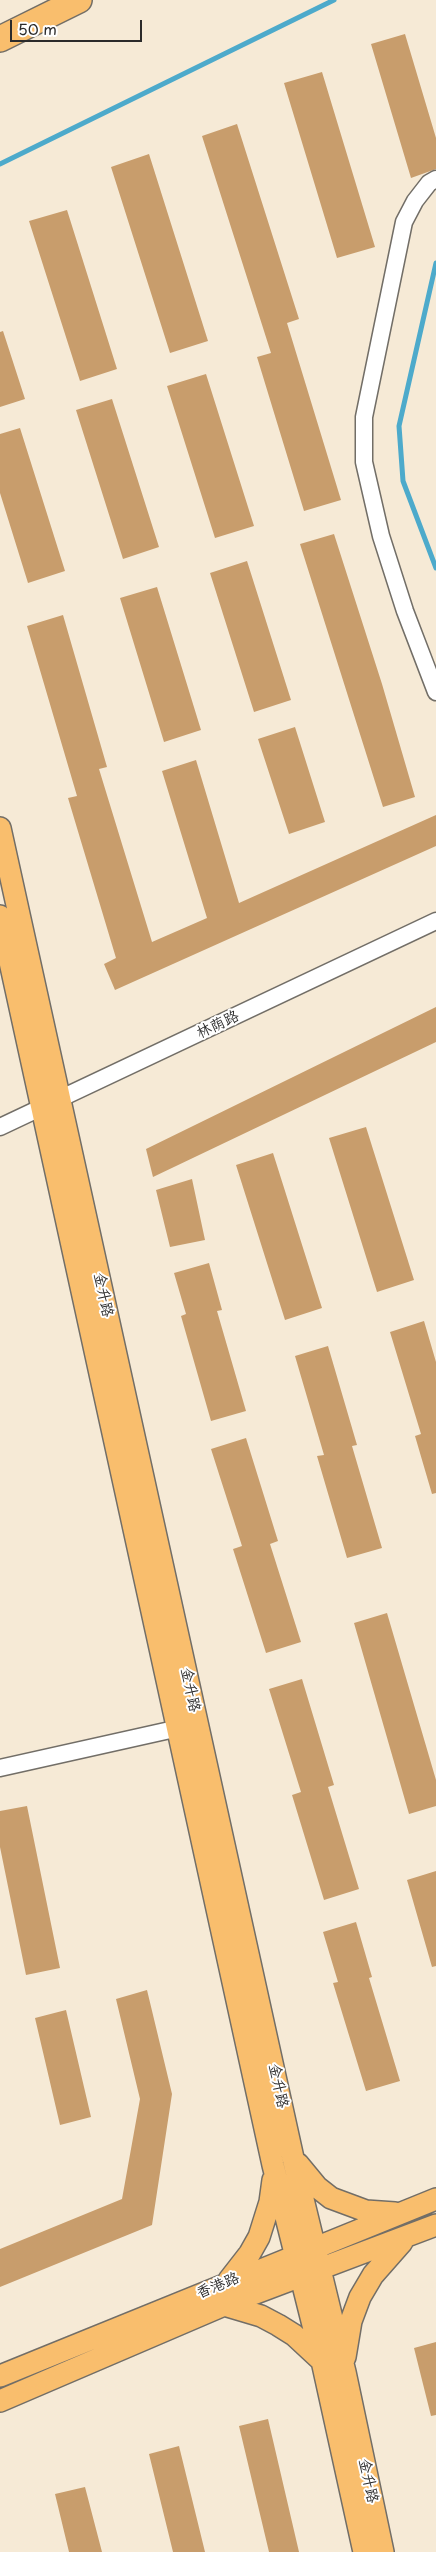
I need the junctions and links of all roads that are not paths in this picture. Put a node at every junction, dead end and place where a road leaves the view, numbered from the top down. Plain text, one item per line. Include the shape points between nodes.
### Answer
1 (80, 0) edge
2 (0, 39) edge
3 (436, 180) edge
4 (436, 692) edge
5 (0, 828) edge
6 (0, 916) edge
7 (436, 921) edge
8 (52, 1104) junction
9 (0, 1127) edge
10 (188, 1726) junction
11 (0, 1768) edge
12 (293, 2158) junction
13 (273, 2165) junction
14 (436, 2199) edge
15 (402, 2213) junction
16 (436, 2225) edge
17 (408, 2237) junction
18 (305, 2251) junction
19 (311, 2273) junction
20 (227, 2282) junction
21 (224, 2305) junction
22 (322, 2361) junction
23 (345, 2372) junction
24 (0, 2376) edge
25 (0, 2401) edge
26 (364, 2552) edge
27 (383, 2552) edge

1 - 2 highway
3 - 4 street via 415,201 404,222 364,417 364,462 381,536
5 - 8 main road, 金升路
6 - 8 main road, 金升路
7 - 8 street, 林荫路
8 - 9 street, 林荫路
8 - 10 main road, 金升路
10 - 11 street
10 - 12 main road, 金升路
10 - 13 main road, 金升路
12 - 15 main road via 331,2198 366,2211
12 - 18 main road, 金升路
13 - 18 main road, 金升路
13 - 20 main road via 266,2220 250,2254
14 - 15 main road, 香港路
15 - 18 main road, 香港路
16 - 17 main road, 香港路
17 - 19 main road, 香港路
17 - 23 main road via 389,2254 360,2297 348,2338
18 - 19 main road, 金升路
18 - 20 main road, 香港路
19 - 21 main road, 香港路
19 - 22 main road, 金升路
19 - 23 main road, 金升路
20 - 24 main road, 香港路
21 - 22 main road via 278,2324
21 - 25 main road, 香港路
22 - 26 main road, 金升路
23 - 27 main road, 金升路

